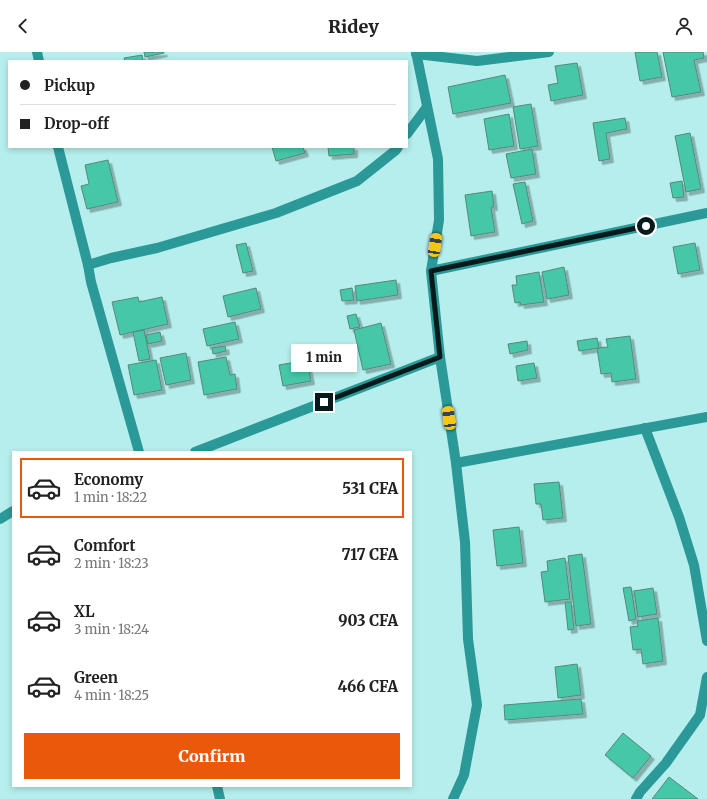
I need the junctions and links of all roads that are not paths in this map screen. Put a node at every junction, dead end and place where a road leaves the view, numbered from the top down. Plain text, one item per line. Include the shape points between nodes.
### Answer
1 (549, 52) edge
2 (416, 53) edge
3 (427, 107) junction
4 (408, 133) edge
5 (58, 148) edge
6 (397, 148) edge
7 (707, 212) edge
8 (88, 265) junction
9 (431, 271) junction
10 (440, 357) junction
11 (707, 417) edge
12 (644, 428) junction
13 (138, 451) edge
14 (198, 451) edge
15 (456, 463) junction
16 (12, 512) edge
17 (0, 519) edge
18 (707, 641) edge
19 (707, 677) edge
20 (217, 787) edge
21 (220, 799) edge
22 (453, 799) edge
23 (636, 799) edge

1 - 2 street via 477,61
2 - 3 street
3 - 4 street
3 - 9 street via 438,159 439,220
5 - 8 street
6 - 8 street via 357,181 276,213 157,248
7 - 9 street
8 - 13 street
9 - 10 street
10 - 14 street
10 - 15 street
11 - 12 street
12 - 15 street
12 - 18 street via 679,517 694,565
15 - 22 street via 465,542 468,638 477,705 464,775
16 - 17 street
19 - 23 street via 700,715 666,763
20 - 21 street

